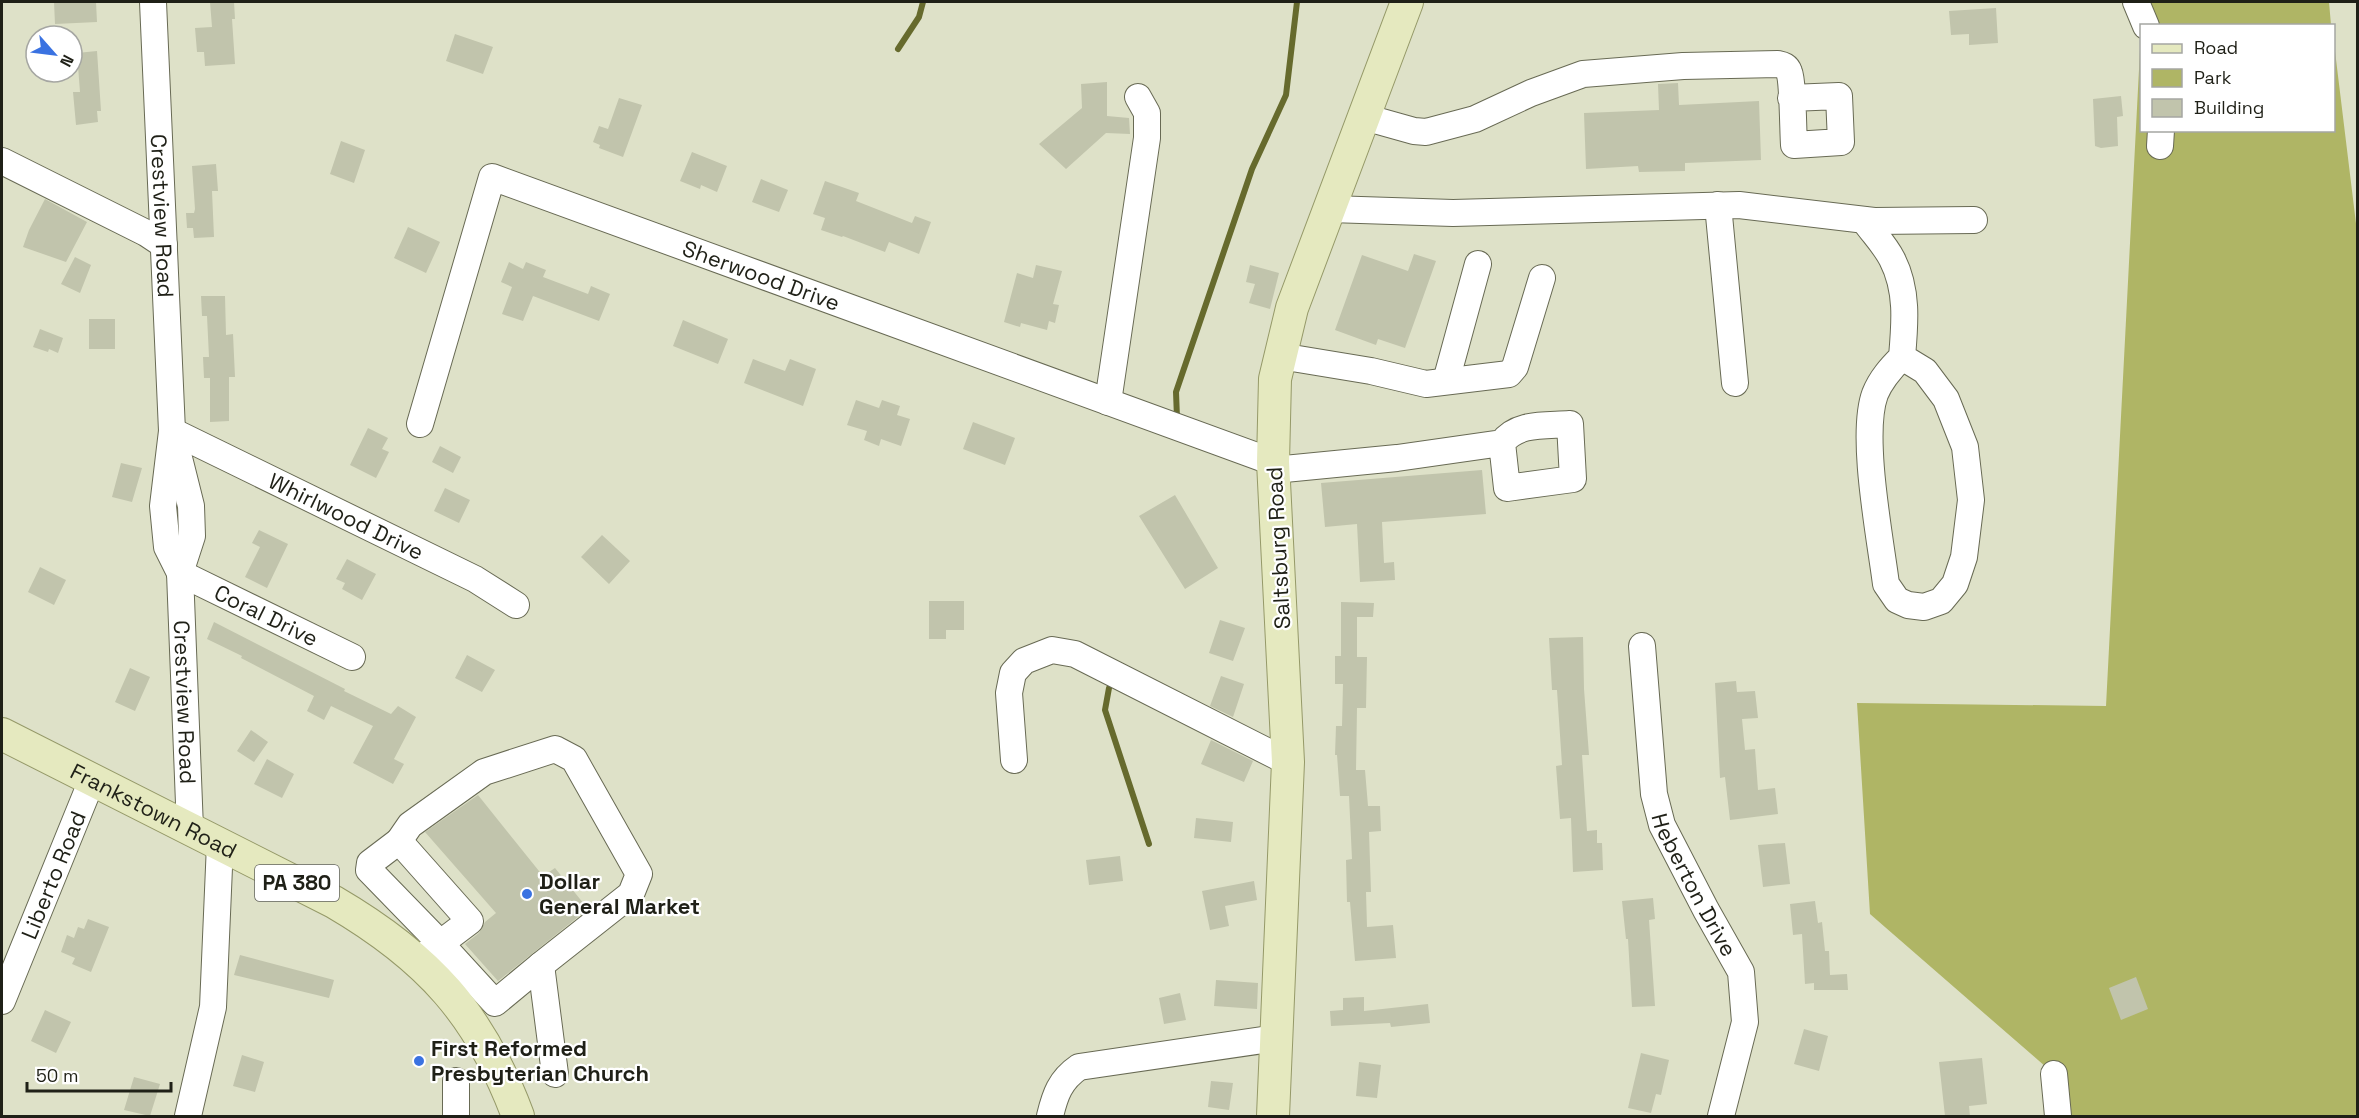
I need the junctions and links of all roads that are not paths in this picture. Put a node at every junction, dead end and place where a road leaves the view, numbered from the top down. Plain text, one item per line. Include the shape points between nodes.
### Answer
1 (153, 2) edge
2 (1407, 2) edge
3 (2136, 2) edge
4 (2145, 24) edge
5 (1138, 97) dead end
6 (1791, 98) dead end
7 (1364, 117) junction
8 (2, 161) edge
9 (1718, 205) junction
10 (1330, 209) junction
11 (1864, 220) junction
12 (1974, 220) dead end
13 (164, 245) junction
14 (1478, 264) dead end
15 (1542, 278) dead end
16 (1280, 356) junction
17 (1902, 357) junction
18 (1446, 381) junction
19 (1735, 383) dead end
20 (1108, 402) junction
21 (420, 424) dead end
22 (172, 431) junction
23 (1502, 443) dead end
24 (1273, 466) junction
25 (180, 573) junction
26 (516, 605) dead end
27 (1642, 646) dead end
28 (351, 657) dead end
29 (2, 734) edge
30 (1014, 760) dead end
31 (1288, 762) junction
32 (92, 780) junction
33 (190, 829) junction
34 (399, 841) junction
35 (220, 844) junction
36 (429, 952) junction
37 (541, 965) junction
38 (467, 992) junction
39 (2, 1001) edge
40 (1277, 1038) junction
41 (555, 1074) dead end
42 (2054, 1074) dead end
43 (456, 1082) dead end
44 (188, 1116) edge
45 (456, 1116) edge
46 (519, 1116) edge
47 (1050, 1116) edge
48 (1273, 1116) edge
49 (1721, 1116) edge
50 (2058, 1116) edge

1 - 13 street, Crestview Road
2 - 7 main road, Saltsburg Road
3 - 4 street
5 - 20 street via 1147,113 1147,138
6 - 7 street via 1790,73 1778,64 1683,66 1572,76 1475,119 1426,132
7 - 10 main road, Saltsburg Road
8 - 13 street
9 - 10 street via 1453,213
9 - 11 street
9 - 19 street
10 - 16 main road, Saltsburg Road via 1292,308
11 - 12 street
11 - 17 street via 1892,259 1903,291
13 - 22 street, Crestview Road
14 - 18 street
15 - 18 street via 1515,367 1509,374
16 - 18 street via 1426,384
16 - 24 main road, Saltsburg Road via 1275,379
17 - 17 street via 1888,370 1875,394 1870,419 1871,459 1886,584 1897,600 1924,607 1941,601 1955,584 1964,557 1971,500 1965,447 1946,399 1925,371
20 - 21 street, Sherwood Drive via 492,177
20 - 24 street, Sherwood Drive
22 - 25 street, Crestview Road via 191,506 192,536
22 - 26 street, Whirlwood Drive via 475,579
23 - 24 street via 1397,458
24 - 31 main road, Saltsburg Road
25 - 28 street, Coral Drive
25 - 33 street, Crestview Road
27 - 49 street, Heberton Drive via 1654,794 1662,825 1741,972 1744,1022
29 - 32 main road, Frankstown Road / PA 380
30 - 31 street via 1009,693 1012,673 1024,661 1052,650 1075,654
31 - 40 main road, Saltsburg Road
32 - 33 main road, Frankstown Road / PA 380
32 - 39 street, Liberto Road
33 - 35 main road, Frankstown Road / PA 380
34 - 36 street via 370,863 369,870
34 - 36 street via 470,921
34 - 37 street via 410,825 484,772 555,749 574,759 639,874 631,894
35 - 36 main road, Frankstown Road / PA 380
35 - 44 street via 213,1007
36 - 38 main road, Frankstown Road / PA 380
37 - 38 street via 495,1003
37 - 41 street
38 - 46 main road, Frankstown Road / PA 380 via 478,1031
40 - 47 street via 1079,1067 1056,1092
40 - 48 main road, Saltsburg Road
42 - 50 street
43 - 45 street

